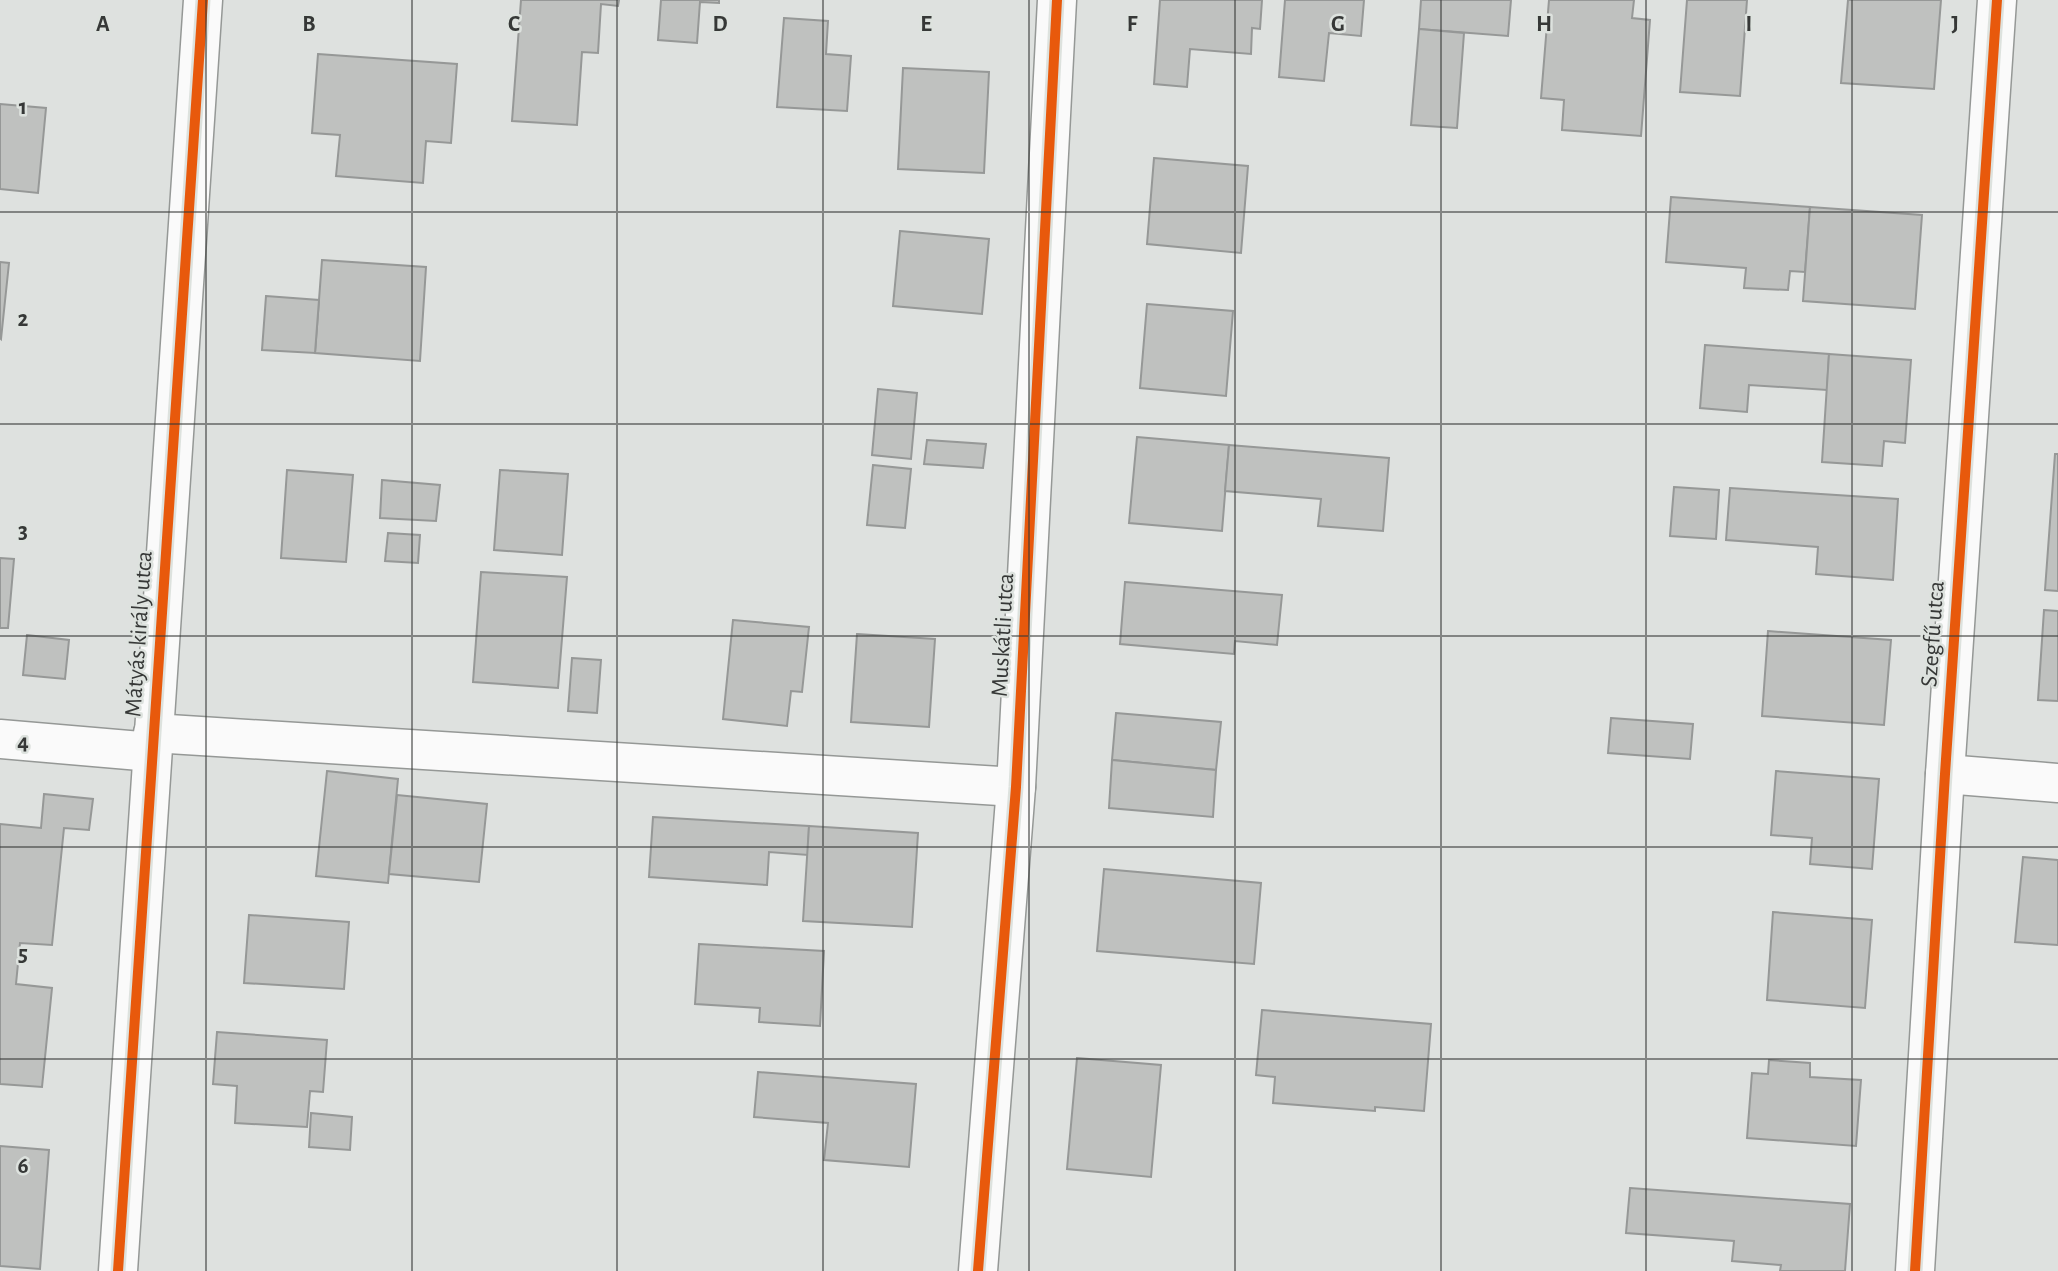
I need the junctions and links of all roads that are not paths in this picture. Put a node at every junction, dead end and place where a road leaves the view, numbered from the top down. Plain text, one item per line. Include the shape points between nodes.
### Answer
1 (204, 0) edge
2 (1057, 0) edge
3 (1997, 0) edge
4 (0, 739) edge
5 (152, 743) junction
6 (1945, 774) junction
7 (2058, 783) edge
8 (1016, 787) junction
9 (118, 1271) edge
10 (978, 1271) edge
11 (1915, 1271) edge

1 - 5 street, Mátyás király utca
2 - 8 street, Muskátli utca
3 - 6 street, Szegfű utca
4 - 5 street
5 - 8 street
5 - 9 street, Mátyás király utca
6 - 7 street
6 - 11 street, Szegfű utca
8 - 10 street, Muskátli utca

